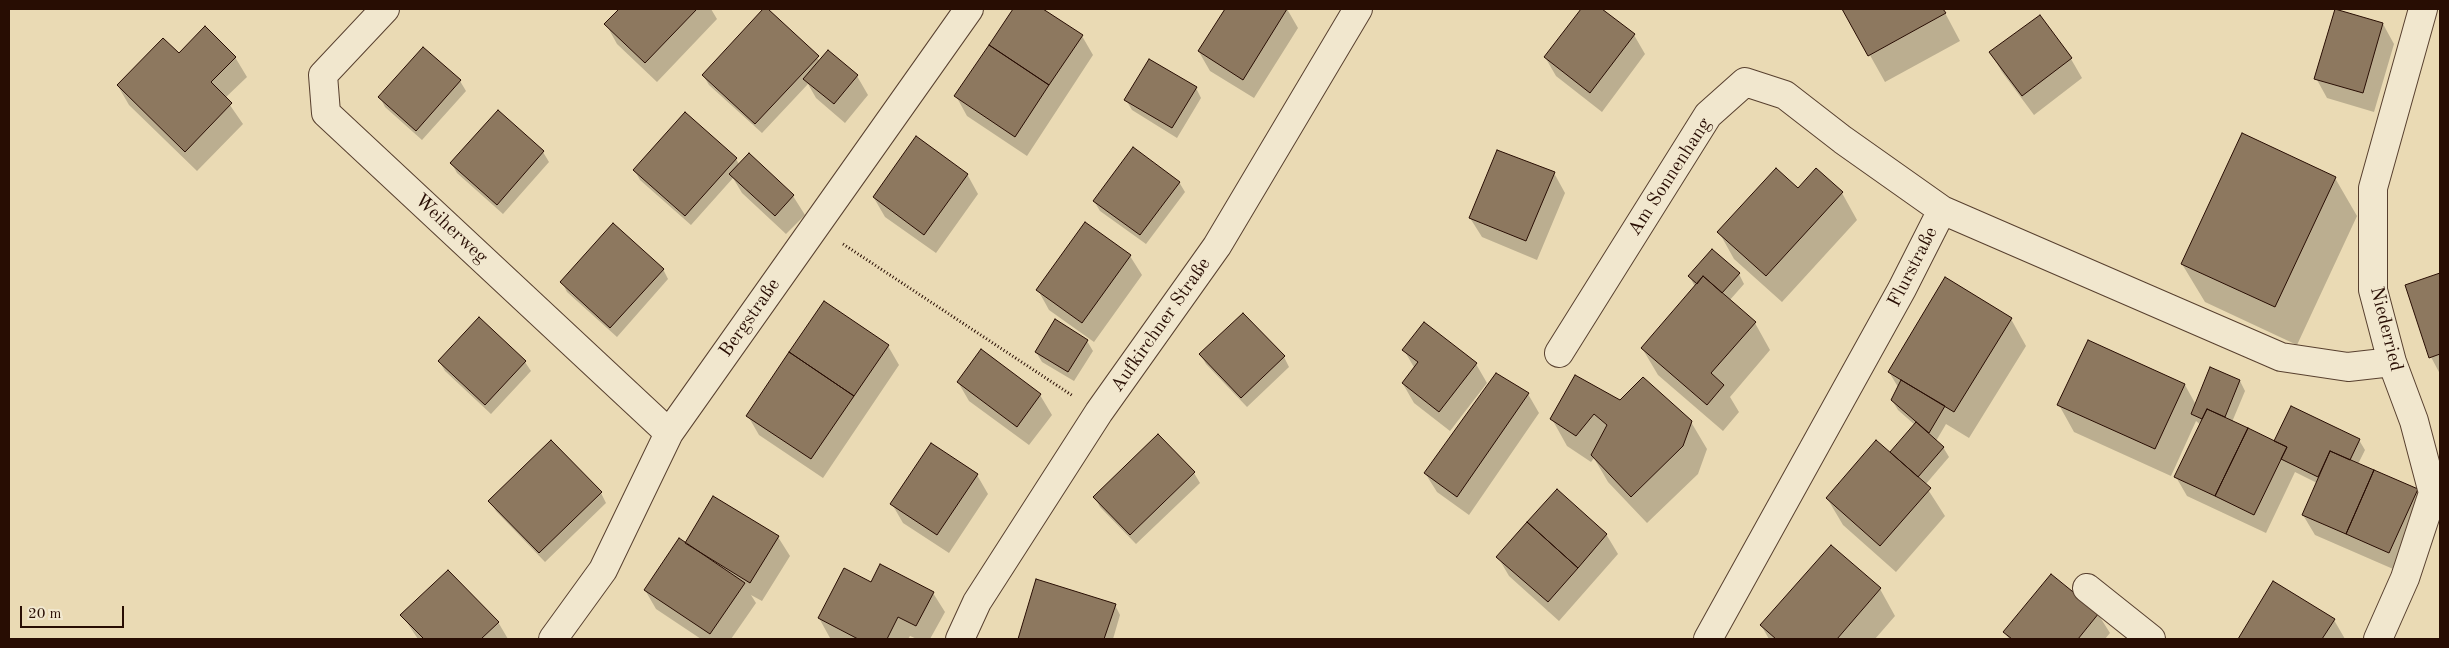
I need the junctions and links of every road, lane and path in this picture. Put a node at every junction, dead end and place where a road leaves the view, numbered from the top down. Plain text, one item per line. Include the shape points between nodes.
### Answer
1 (385, 9) edge
2 (969, 9) edge
3 (1358, 9) edge
4 (2423, 9) edge
5 (1942, 210) junction
6 (816, 226) junction
7 (1559, 353) dead end
8 (2392, 362) junction
9 (1099, 412) junction
10 (669, 433) junction
11 (2087, 588) dead end
12 (553, 639) edge
13 (960, 639) edge
14 (1708, 639) edge
15 (2151, 639) edge
16 (2378, 639) edge

1 - 10 street, Weiherweg via 323,76 326,113
2 - 6 street, Bergstraße
3 - 9 street, Aufkirchner Straße via 1217,246
4 - 8 street, Niederried via 2373,188 2372,290
5 - 7 street, Am Sonnenhang via 1785,95 1745,82 1708,116
5 - 8 street, Flurstraße via 2281,357 2348,367
5 - 14 street, Flurstraße via 1902,289
6 - 9 path
6 - 10 street, Bergstraße
8 - 16 street, Niederried via 2414,421 2433,493 2405,578
9 - 13 street, Aufkirchner Straße via 977,602
10 - 12 street, Bergstraße via 603,570
11 - 15 street

